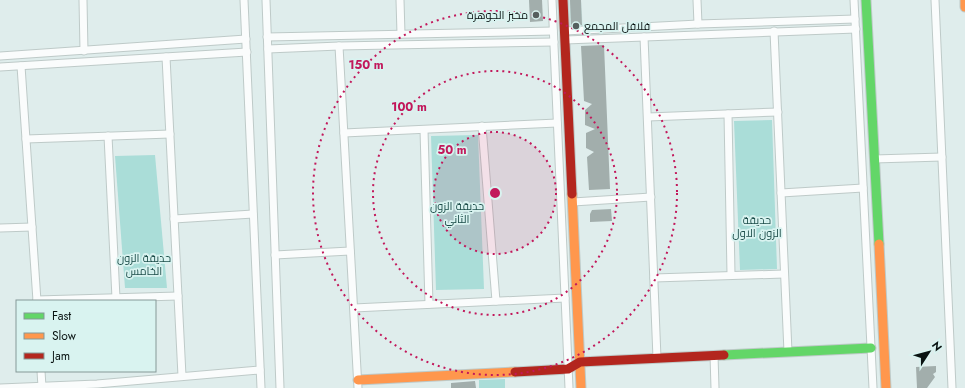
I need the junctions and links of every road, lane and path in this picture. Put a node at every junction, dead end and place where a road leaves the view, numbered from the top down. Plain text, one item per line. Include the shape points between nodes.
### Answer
1 (83, 0) edge
2 (244, 0) edge
3 (266, 0) edge
4 (400, 0) edge
5 (552, 0) edge
6 (564, 0) edge
7 (696, 0) edge
8 (854, 0) edge
9 (866, 0) edge
10 (934, 0) edge
11 (965, 0) edge
12 (965, 7) edge
13 (855, 19) junction
14 (698, 24) junction
15 (856, 29) junction
16 (774, 32) junction
17 (402, 34) junction
18 (565, 35) junction
19 (553, 36) junction
20 (267, 37) junction
21 (644, 37) junction
22 (246, 39) junction
23 (339, 46) junction
24 (268, 50) junction
25 (84, 51) junction
26 (247, 52) junction
27 (0, 56) edge
28 (166, 57) junction
29 (21, 66) junction
30 (0, 67) edge
31 (778, 112) junction
32 (728, 114) junction
33 (648, 117) junction
34 (557, 123) junction
35 (482, 126) junction
36 (424, 130) junction
37 (344, 133) junction
38 (170, 134) junction
39 (108, 136) junction
40 (26, 139) junction
41 (942, 157) junction
42 (874, 159) junction
43 (863, 188) junction
44 (781, 194) junction
45 (651, 197) junction
46 (573, 202) junction
47 (253, 214) junction
48 (174, 219) junction
49 (32, 227) junction
50 (0, 228) edge
51 (350, 251) junction
52 (275, 255) junction
53 (731, 274) junction
54 (784, 274) junction
55 (654, 278) junction
56 (178, 296) junction
57 (116, 298) junction
58 (565, 298) junction
59 (37, 300) edge
60 (63, 300) edge
61 (496, 301) junction
62 (429, 304) junction
63 (354, 308) junction
64 (871, 348) junction
65 (788, 352) junction
66 (714, 355) junction
67 (657, 358) junction
68 (580, 362) junction
69 (568, 369) junction
70 (260, 370) junction
71 (41, 372) edge
72 (182, 376) junction
73 (358, 384) edge
74 (97, 386) edge
75 (42, 387) junction
76 (0, 388) edge
77 (261, 388) edge
78 (280, 388) edge
79 (569, 388) edge
80 (581, 388) edge
81 (715, 388) edge
82 (873, 388) edge
83 (886, 388) edge
84 (952, 388) edge

1 - 25 street
2 - 22 street
3 - 20 street
4 - 17 street
5 - 19 street
6 - 18 street
7 - 14 street
8 - 13 street
9 - 42 street
10 - 41 street
11 - 12 street
13 - 14 street
13 - 15 street
14 - 18 street
15 - 16 street
15 - 43 street
16 - 21 street
16 - 31 street
17 - 19 street
17 - 20 street
18 - 19 street
18 - 21 street
18 - 46 street
19 - 23 street
19 - 34 street
20 - 24 street
21 - 33 street
22 - 25 street
22 - 26 street
23 - 24 street
23 - 37 street
24 - 52 street
25 - 27 street
26 - 28 street
26 - 47 street
28 - 29 street
28 - 38 street
29 - 30 street
29 - 40 street
31 - 32 street
31 - 44 street
32 - 33 street
32 - 53 street
33 - 45 street
34 - 35 street
34 - 58 street
35 - 36 street
35 - 61 street
36 - 37 street
36 - 62 street
37 - 51 street
38 - 39 street
38 - 48 street
39 - 40 street
39 - 57 street
40 - 49 street
41 - 42 street
41 - 84 street
42 - 83 street
43 - 44 street
43 - 64 street
44 - 54 street
45 - 46 street
45 - 55 street
46 - 68 street
47 - 48 street
47 - 70 street
48 - 56 street
49 - 50 street
49 - 59 street
51 - 52 street
51 - 63 street
52 - 78 street
53 - 54 street
53 - 55 street
54 - 65 street
55 - 67 street
56 - 57 street
56 - 72 street
57 - 60 street
58 - 61 street
58 - 69 street
61 - 62 street
62 - 63 street
63 - 73 street
64 - 65 street
64 - 82 street
65 - 66 street
66 - 67 street
66 - 81 street
67 - 68 street
68 - 69 street
68 - 80 street
69 - 73 street
69 - 79 street
70 - 72 street
70 - 77 street
71 - 75 street
72 - 74 street
74 - 75 street
75 - 76 street

